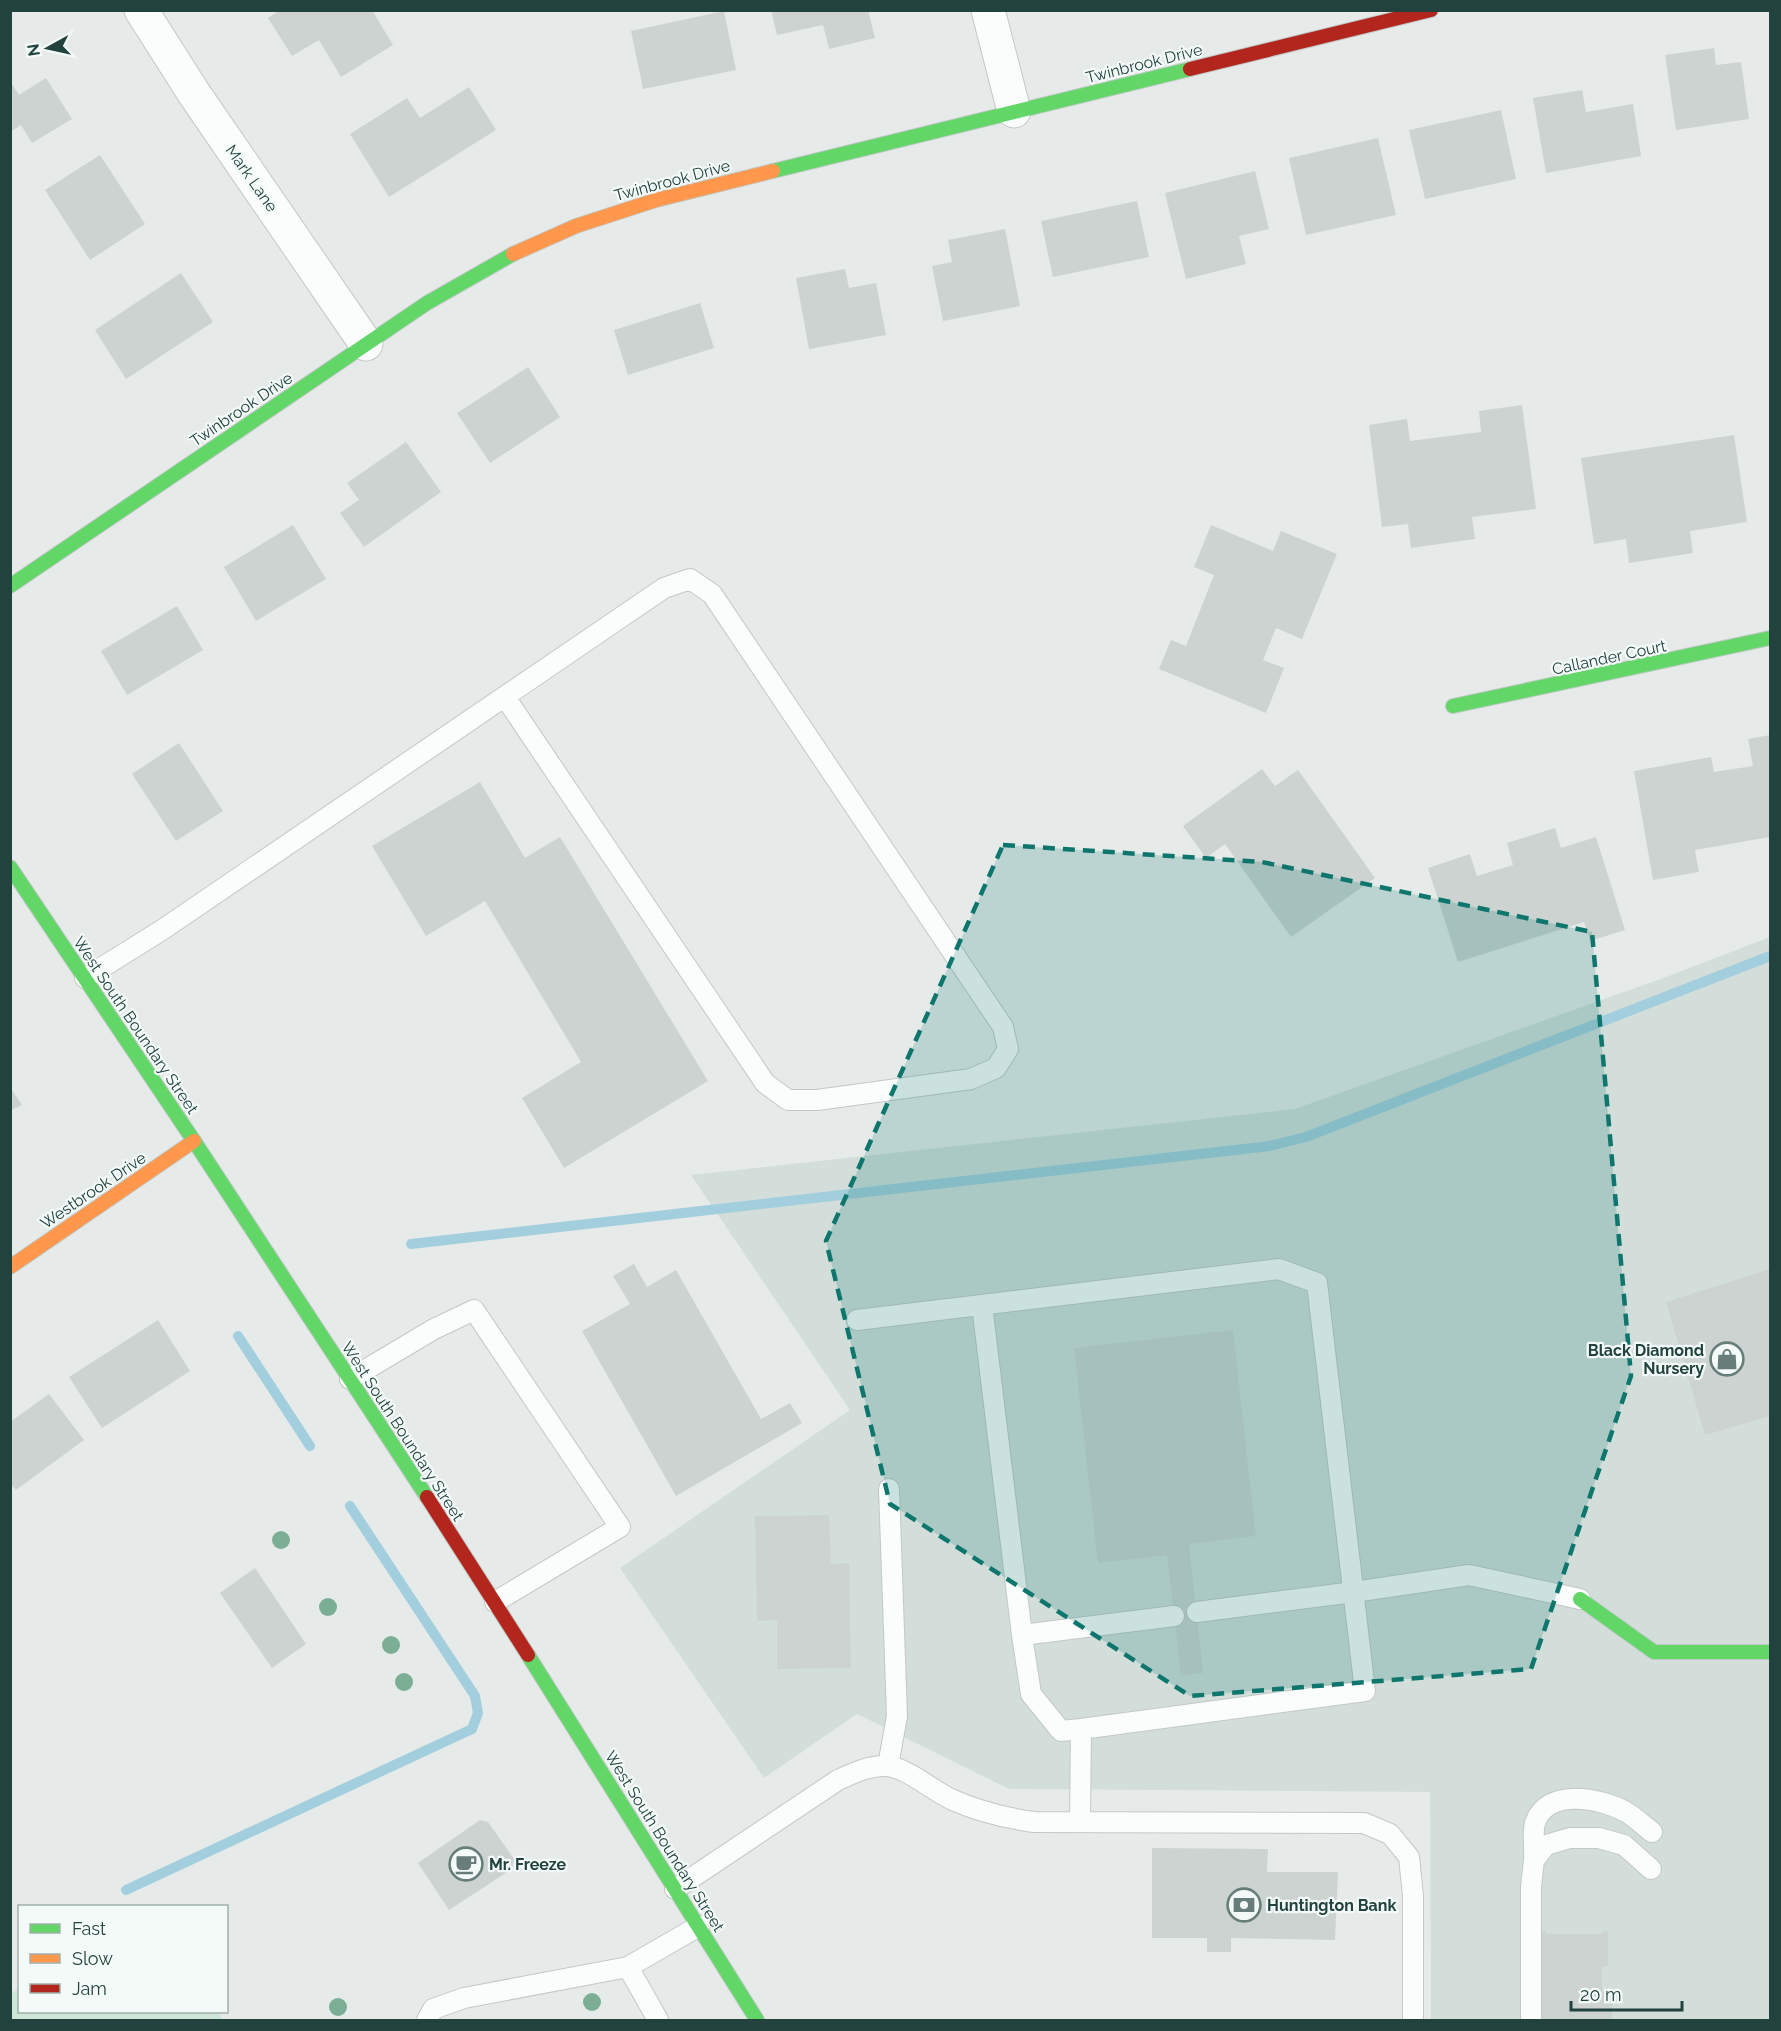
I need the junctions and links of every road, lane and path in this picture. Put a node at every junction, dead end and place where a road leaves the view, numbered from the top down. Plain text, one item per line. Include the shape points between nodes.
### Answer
1 (141, 10) edge
2 (988, 10) edge
3 (1431, 10) edge
4 (1014, 111) junction
5 (366, 344) junction
6 (10, 586) edge
7 (1770, 638) edge
8 (505, 697) junction
9 (1453, 706) dead end
10 (10, 867) edge
11 (85, 978) junction
12 (194, 1141) junction
13 (10, 1267) edge
14 (982, 1305) junction
15 (857, 1320) dead end
16 (350, 1379) junction
17 (889, 1489) dead end
18 (1354, 1592) junction
19 (1580, 1599) joint
20 (495, 1602) junction
21 (1197, 1612) dead end
22 (1174, 1616) dead end
23 (1022, 1635) junction
24 (1770, 1652) edge
25 (1081, 1729) junction
26 (888, 1766) junction
27 (1080, 1822) junction
28 (1652, 1832) dead end
29 (1534, 1860) junction
30 (1651, 1869) dead end
31 (675, 1889) junction
32 (699, 1926) junction
33 (628, 1967) junction
34 (427, 2020) edge
35 (658, 2020) edge
36 (757, 2020) edge
37 (1413, 2020) edge
38 (1531, 2020) edge

1 - 5 street, Mark Lane
2 - 4 street
3 - 4 street, Twinbrook Drive
4 - 5 street, Twinbrook Drive via 656,200 576,226 500,260
5 - 6 street, Twinbrook Drive
7 - 9 street, Callander Court
8 - 8 lane via 664,588 690,579 712,594 1003,1027 1008,1050 996,1068 971,1079 818,1100 788,1100 765,1083
8 - 11 lane
10 - 11 street, West South Boundary Street
11 - 12 street, West South Boundary Street
12 - 13 street, Westbrook Drive
12 - 16 street, West South Boundary Street
14 - 15 lane
14 - 18 lane via 1279,1269 1317,1282
14 - 23 lane
16 - 20 street, West South Boundary Street
16 - 20 lane via 474,1310 620,1527
17 - 26 lane via 897,1716
18 - 19 lane via 1469,1575
18 - 21 lane
18 - 25 lane via 1365,1691
19 - 24 street via 1654,1652
20 - 31 street, West South Boundary Street
22 - 23 lane
23 - 25 lane via 1031,1694 1061,1731
25 - 27 lane
26 - 27 lane via 952,1800 997,1817
26 - 31 lane via 864,1768 838,1780
27 - 37 lane via 1364,1823 1390,1834 1408,1857 1413,1896
28 - 29 lane via 1629,1813 1607,1802 1586,1798 1564,1800 1544,1808 1535,1824
29 - 30 lane via 1546,1845 1570,1838 1599,1838 1624,1845
29 - 38 lane
31 - 32 street, West South Boundary Street
32 - 33 lane
32 - 36 street, West South Boundary Street
33 - 34 lane via 464,1998 433,2009
33 - 35 lane

